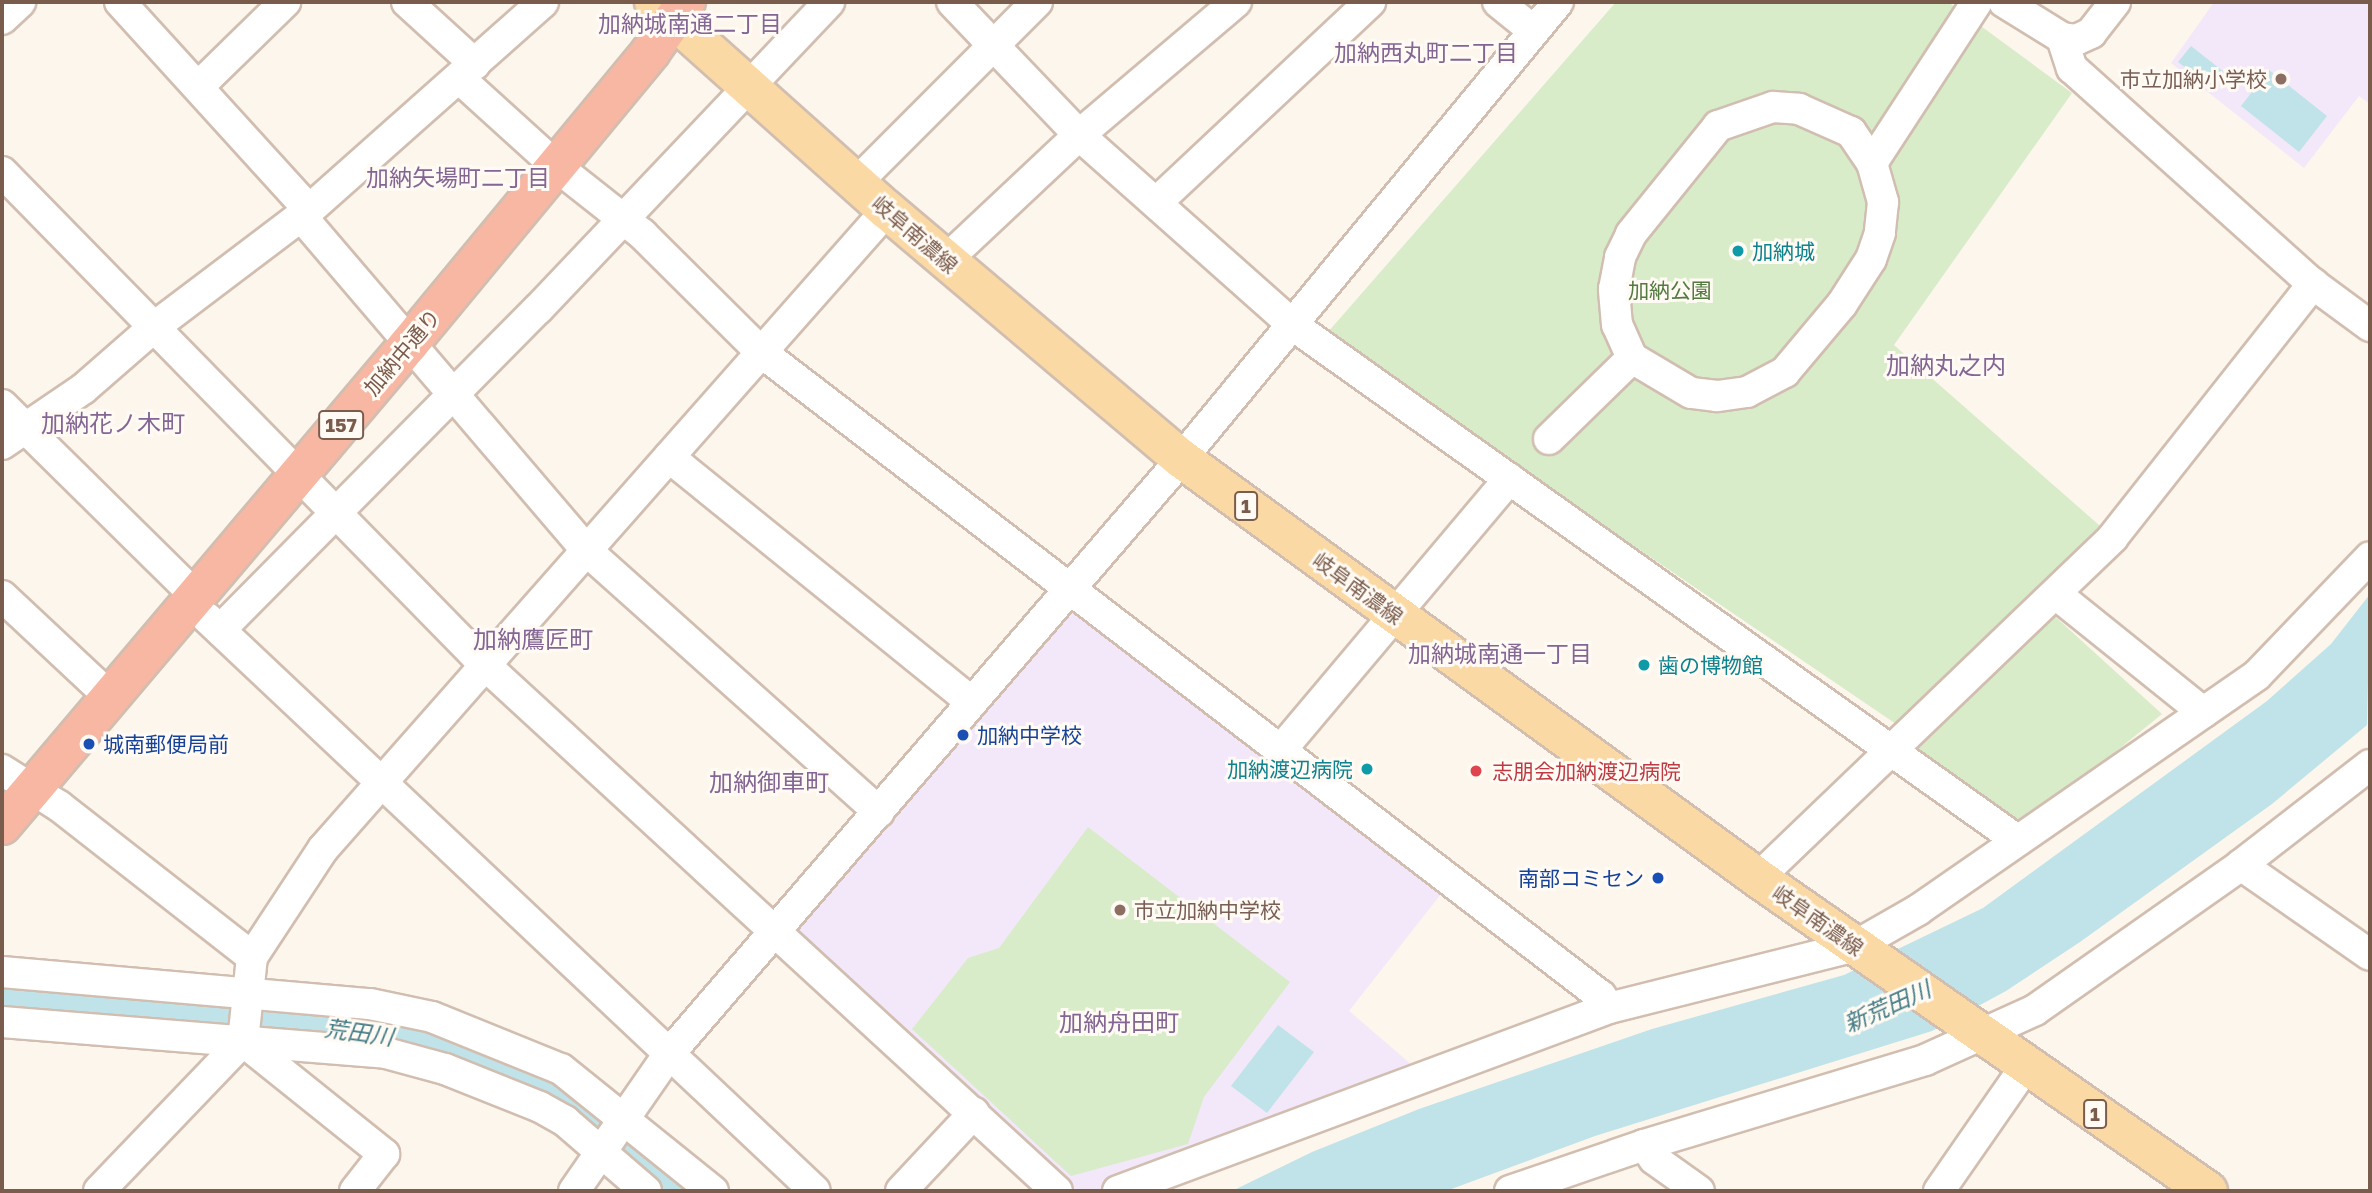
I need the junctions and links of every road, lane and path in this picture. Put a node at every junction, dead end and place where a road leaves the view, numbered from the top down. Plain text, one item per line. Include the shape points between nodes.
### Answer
1 (20, 2) edge
2 (120, 2) edge
3 (285, 2) edge
4 (407, 2) edge
5 (543, 2) edge
6 (829, 2) edge
7 (952, 2) edge
8 (1037, 2) edge
9 (1236, 2) edge
10 (1370, 2) edge
11 (1498, 2) edge
12 (1558, 2) edge
13 (1977, 2) edge
14 (2004, 2) edge
15 (2115, 2) edge
16 (671, 8) edge
17 (2, 19) edge
18 (1534, 31) junction
19 (2062, 38) junction
20 (993, 46) junction
21 (467, 71) junction
22 (198, 87) junction
23 (750, 88) junction
24 (1079, 135) junction
25 (1871, 163) junction
26 (556, 166) junction
27 (2, 172) edge
28 (856, 183) junction
29 (1156, 203) junction
30 (887, 210) junction
31 (305, 213) junction
32 (624, 220) junction
33 (945, 261) junction
34 (2313, 284) junction
35 (1294, 326) junction
36 (2370, 326) edge
37 (153, 328) junction
38 (409, 344) junction
39 (761, 352) junction
40 (1632, 358) junction
41 (452, 393) junction
42 (2, 405) edge
43 (12, 435) edge
44 (1549, 439) dead end
45 (669, 457) junction
46 (1182, 459) junction
47 (298, 475) junction
48 (1509, 479) junction
49 (335, 514) junction
50 (586, 550) junction
51 (2370, 557) edge
52 (1070, 590) junction
53 (2056, 594) junction
54 (2, 596) edge
55 (194, 601) junction
56 (1395, 614) junction
57 (220, 630) junction
58 (485, 665) junction
59 (111, 698) junction
60 (972, 702) junction
61 (2203, 712) junction
62 (1280, 751) junction
63 (1889, 751) junction
64 (2370, 765) edge
65 (2, 770) edge
66 (380, 782) junction
67 (33, 792) junction
68 (879, 812) junction
69 (2, 825) edge
70 (2017, 840) junction
71 (2241, 864) junction
72 (1758, 878) junction
73 (775, 930) junction
74 (1855, 946) junction
75 (2370, 955) edge
76 (252, 957) junction
77 (2, 972) edge
78 (245, 996) junction
79 (1609, 1009) junction
80 (2, 1022) edge
81 (1983, 1034) junction
82 (243, 1037) junction
83 (668, 1055) junction
84 (2026, 1066) junction
85 (974, 1113) junction
86 (610, 1133) junction
87 (1644, 1144) junction
88 (106, 1189) edge
89 (355, 1191) edge
90 (574, 1191) edge
91 (646, 1191) edge
92 (713, 1191) edge
93 (815, 1191) edge
94 (901, 1191) edge
95 (1057, 1191) edge
96 (1118, 1191) edge
97 (1510, 1191) edge
98 (1699, 1191) edge
99 (1939, 1191) edge
100 (2208, 1191) edge

1 - 17 street
2 - 22 street
3 - 22 street
4 - 21 street
5 - 21 street
6 - 23 street
7 - 20 street
8 - 20 street
9 - 24 street
10 - 29 street
11 - 18 street
12 - 18 street
13 - 25 street
14 - 19 street
15 - 19 street via 2091,33 2076,40
16 - 23 main road, 岐阜南濃線 / 1
16 - 26 highway, 加納中通り / 157
18 - 35 street
19 - 34 street via 2072,68
20 - 24 street
20 - 28 street
21 - 26 street
21 - 31 street
22 - 31 street
23 - 28 main road, 岐阜南濃線 / 1
23 - 32 street
24 - 29 street
24 - 33 street
25 - 40 street via 1883,202 1871,259 1842,304 1785,372 1747,392 1717,396 1691,393
25 - 40 street via 1851,132 1799,109 1773,107 1718,126 1631,234 1620,257 1614,289 1617,325
26 - 32 street
26 - 38 highway, 加納中通り / 157
27 - 37 street
28 - 30 main road, 岐阜南濃線 / 1
29 - 35 street
30 - 33 main road, 岐阜南濃線 / 1
30 - 39 street
31 - 37 street
31 - 38 street
32 - 39 street
32 - 41 street
33 - 46 main road, 岐阜南濃線 / 1
34 - 36 street
34 - 53 street via 2113,537
35 - 46 street
35 - 48 street
37 - 43 street via 83,389
37 - 47 street
38 - 41 street
38 - 47 highway, 加納中通り / 157
39 - 45 street
39 - 52 street
40 - 44 street
41 - 49 street
41 - 50 street
42 - 43 street
43 - 55 street
45 - 50 street
45 - 60 street
46 - 52 street
46 - 56 main road, 岐阜南濃線 / 1
47 - 49 street
47 - 55 highway, 加納中通り / 157
48 - 56 street
48 - 63 street
49 - 57 street
49 - 58 street
50 - 58 street
50 - 68 street
51 - 61 street via 2257,675
52 - 60 street
52 - 62 street
53 - 61 street
53 - 63 street
54 - 59 street
55 - 57 street
55 - 59 highway, 加納中通り / 157
56 - 62 street
56 - 72 main road, 岐阜南濃線 / 1
57 - 66 street
58 - 66 street
58 - 73 street
59 - 67 highway, 加納中通り / 157
60 - 68 street
61 - 70 street
62 - 79 street via 1601,996
63 - 70 street
63 - 72 street
64 - 71 street
65 - 67 street
66 - 76 street via 323,849
66 - 83 street
67 - 69 highway, 加納中通り / 157
67 - 76 street via 59,806
68 - 73 street
70 - 74 street via 1918,910
71 - 75 street
71 - 81 street via 2035,1010
72 - 74 main road, 岐阜南濃線 / 1
73 - 83 street
73 - 85 street
74 - 79 street
74 - 81 main road, 岐阜南濃線 / 1
76 - 78 street
77 - 78 street
78 - 82 street
78 - 86 street via 370,1004 432,1017 561,1069
79 - 96 street
80 - 82 street
81 - 84 main road, 岐阜南濃線 / 1
81 - 87 street via 1925,1060
82 - 86 street via 386,1053 444,1069 565,1121
82 - 88 street
82 - 89 street via 384,1154
83 - 86 street
83 - 93 street
84 - 99 street
84 - 100 main road, 岐阜南濃線 / 1
85 - 94 street
85 - 95 street
86 - 90 street
86 - 91 street
86 - 92 street
87 - 97 street
87 - 98 street via 1654,1159

